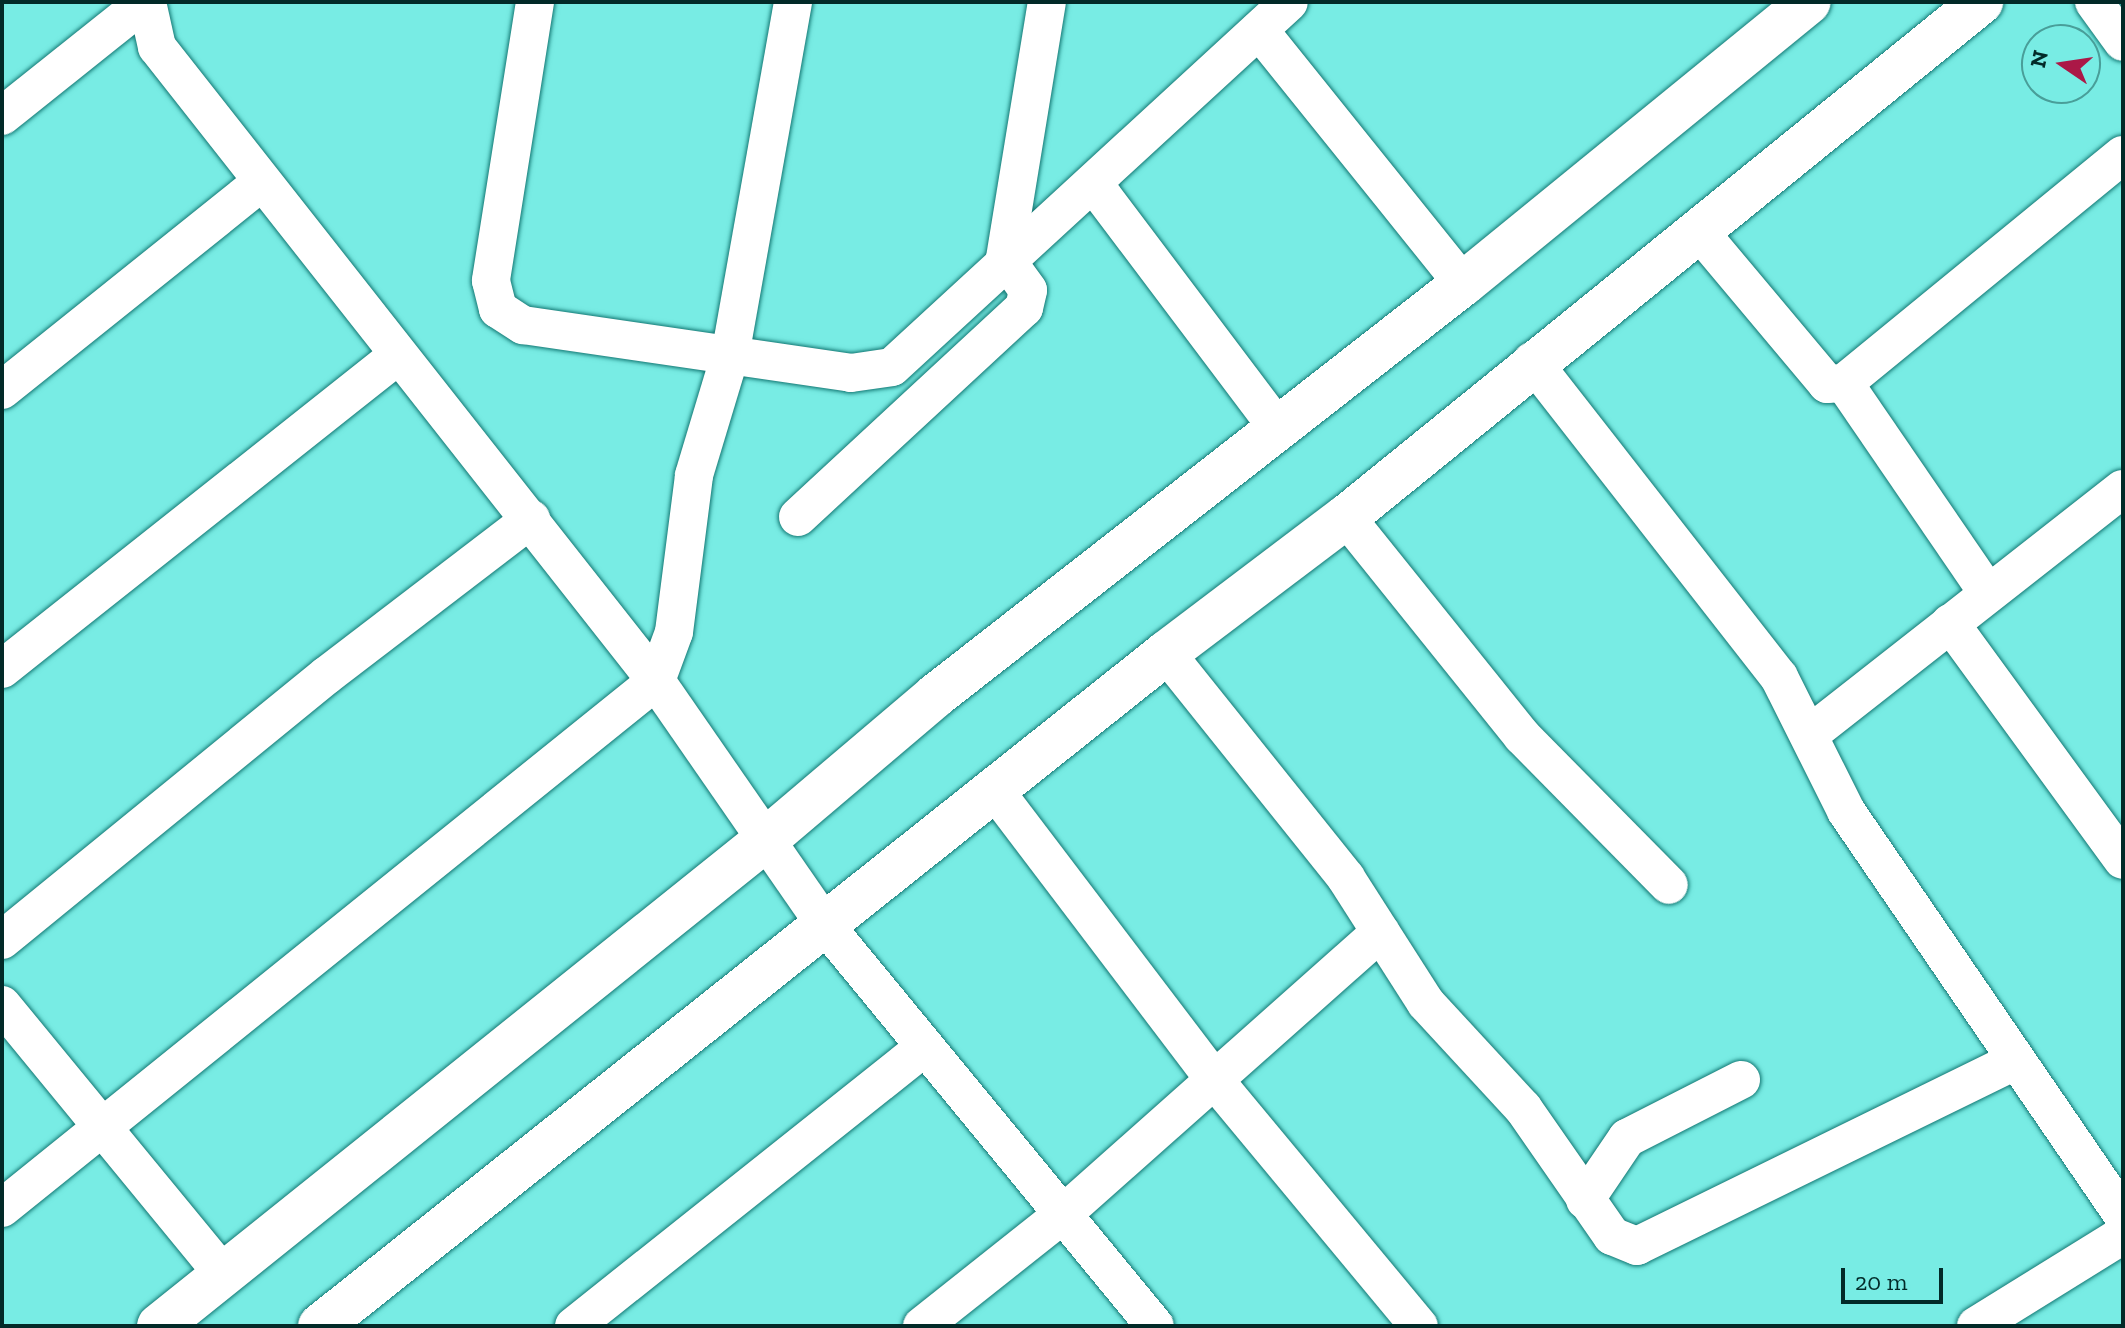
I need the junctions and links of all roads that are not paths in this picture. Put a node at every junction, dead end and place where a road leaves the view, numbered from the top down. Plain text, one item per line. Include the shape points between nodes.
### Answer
1 (146, 2) edge
2 (535, 2) edge
3 (793, 2) edge
4 (1047, 2) edge
5 (1289, 2) edge
6 (1809, 2) edge
7 (1981, 2) edge
8 (2094, 2) edge
9 (1259, 30) junction
10 (2123, 42) edge
11 (2, 116) edge
12 (2123, 155) edge
13 (262, 182) junction
14 (1093, 183) junction
15 (1698, 230) junction
16 (1005, 258) junction
17 (1463, 284) junction
18 (397, 356) junction
19 (730, 356) junction
20 (1532, 361) junction
21 (1844, 383) junction
22 (2, 390) edge
23 (1276, 426) junction
24 (2123, 489) edge
25 (798, 517) dead end
26 (1346, 517) junction
27 (531, 519) junction
28 (1988, 593) junction
29 (1950, 623) junction
30 (1166, 653) junction
31 (2, 669) edge
32 (656, 681) junction
33 (1810, 734) junction
34 (996, 792) junction
35 (769, 837) junction
36 (2123, 860) edge
37 (1669, 885) dead end
38 (825, 925) junction
39 (1381, 932) junction
40 (2, 940) edge
41 (2, 1005) edge
42 (924, 1048) junction
43 (2015, 1061) junction
44 (1212, 1077) junction
45 (1741, 1080) dead end
46 (101, 1129) junction
47 (1585, 1200) junction
48 (2, 1208) edge
49 (1062, 1215) junction
50 (2123, 1216) edge
51 (2123, 1235) edge
52 (223, 1274) junction
53 (159, 1326) edge
54 (320, 1326) edge
55 (574, 1326) edge
56 (922, 1326) edge
57 (1155, 1326) edge
58 (1419, 1326) edge
59 (1976, 1326) edge

1 - 11 street
1 - 13 street via 157,47
2 - 19 street via 491,281 498,309 523,325
3 - 19 street
4 - 16 street
5 - 9 street
6 - 17 highway
7 - 15 highway
8 - 10 street
9 - 14 street
9 - 17 street
12 - 21 street
13 - 18 street
13 - 22 street
14 - 16 street
14 - 23 street
15 - 20 highway
15 - 21 street via 1827,384
16 - 19 street via 974,296 892,367 851,373
16 - 25 street via 1028,290 1024,308
17 - 23 highway
18 - 27 street
18 - 31 street
19 - 32 street via 694,475 674,632
20 - 26 highway
20 - 33 street via 1779,677
21 - 28 street
23 - 35 highway via 935,696
24 - 28 street
26 - 30 highway
26 - 37 street via 1522,736
27 - 32 street
27 - 40 street via 327,675
28 - 29 street
29 - 33 street
29 - 36 street
30 - 34 highway
30 - 39 street via 1346,878
32 - 35 street
32 - 46 street
33 - 43 street via 1846,811
34 - 38 highway
34 - 44 street
35 - 38 street
35 - 52 highway
38 - 42 street
38 - 54 highway
39 - 44 street
39 - 47 street via 1426,1003 1523,1108
41 - 46 street
42 - 49 street
42 - 55 street
43 - 47 street via 1637,1246 1612,1236
43 - 50 street
44 - 49 street
44 - 58 street
45 - 47 street via 1627,1138
46 - 48 street
46 - 52 street
49 - 56 street
49 - 57 street
51 - 59 street
52 - 53 highway

